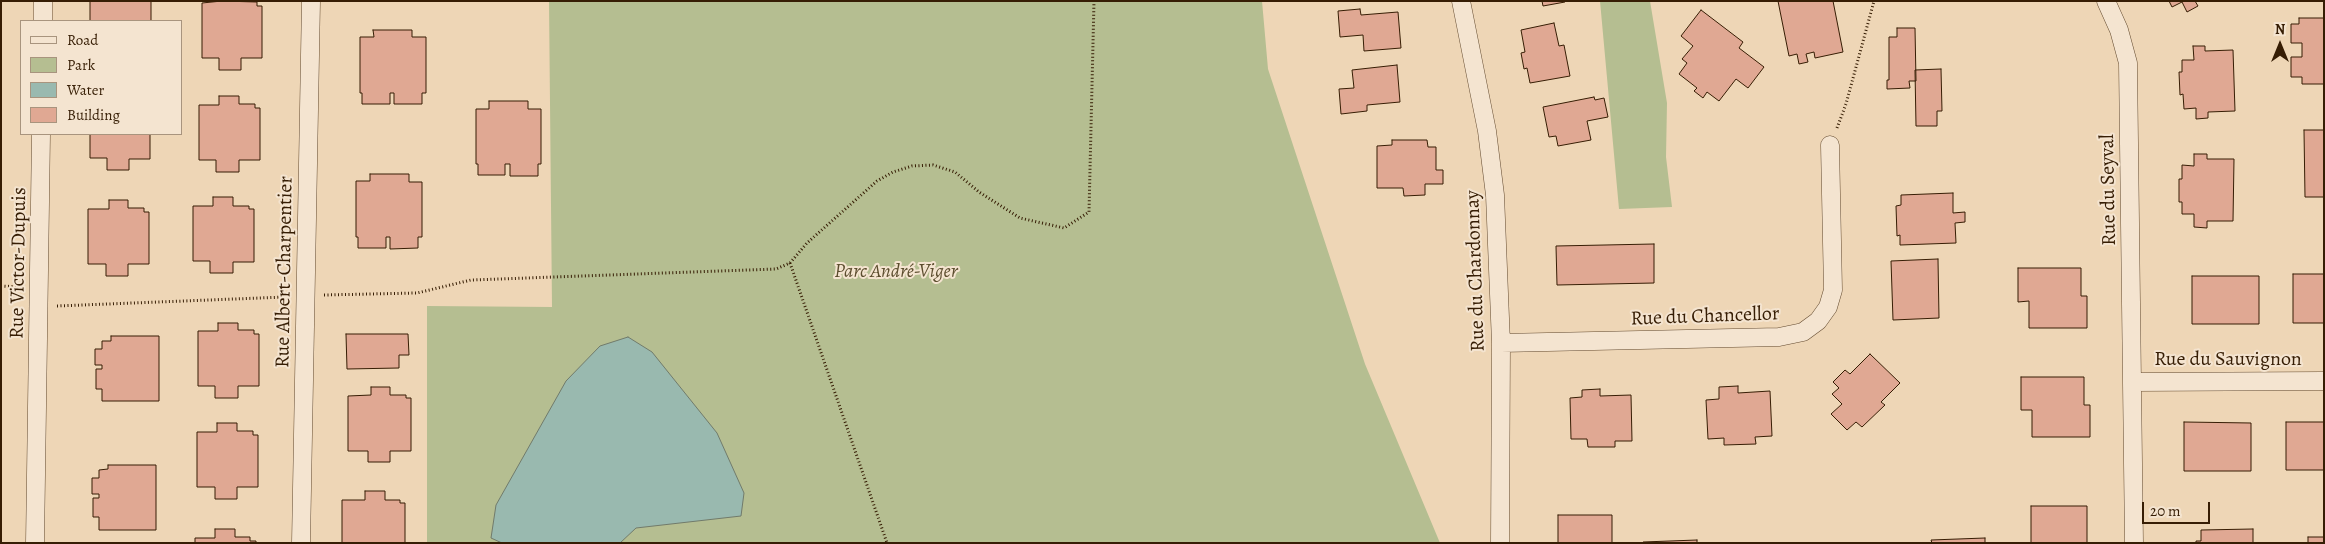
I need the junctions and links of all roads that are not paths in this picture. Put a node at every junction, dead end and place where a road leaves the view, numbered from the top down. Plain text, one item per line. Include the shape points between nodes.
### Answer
1 (43, 1) edge
2 (311, 1) edge
3 (1461, 1) edge
4 (2106, 1) edge
5 (43, 20) edge
6 (41, 135) edge
7 (1830, 145) road end
8 (1501, 344) junction
9 (2324, 381) edge
10 (2133, 382) junction
11 (35, 543) edge
12 (301, 543) edge
13 (1500, 543) edge
14 (2134, 543) edge

1 - 5 street
2 - 12 street, Rue Albert-Charpentier
3 - 8 street, Rue du Chardonnay via 1493,170
4 - 10 street, Rue du Seyval via 2119,30 2128,63
6 - 11 street, Rue Victor-Dupuis
7 - 8 street, Rue du Chancellor via 1833,290 1828,307 1818,321 1802,332 1779,338
8 - 13 street, Rue du Chardonnay
9 - 10 street, Rue du Sauvignon
10 - 14 street

